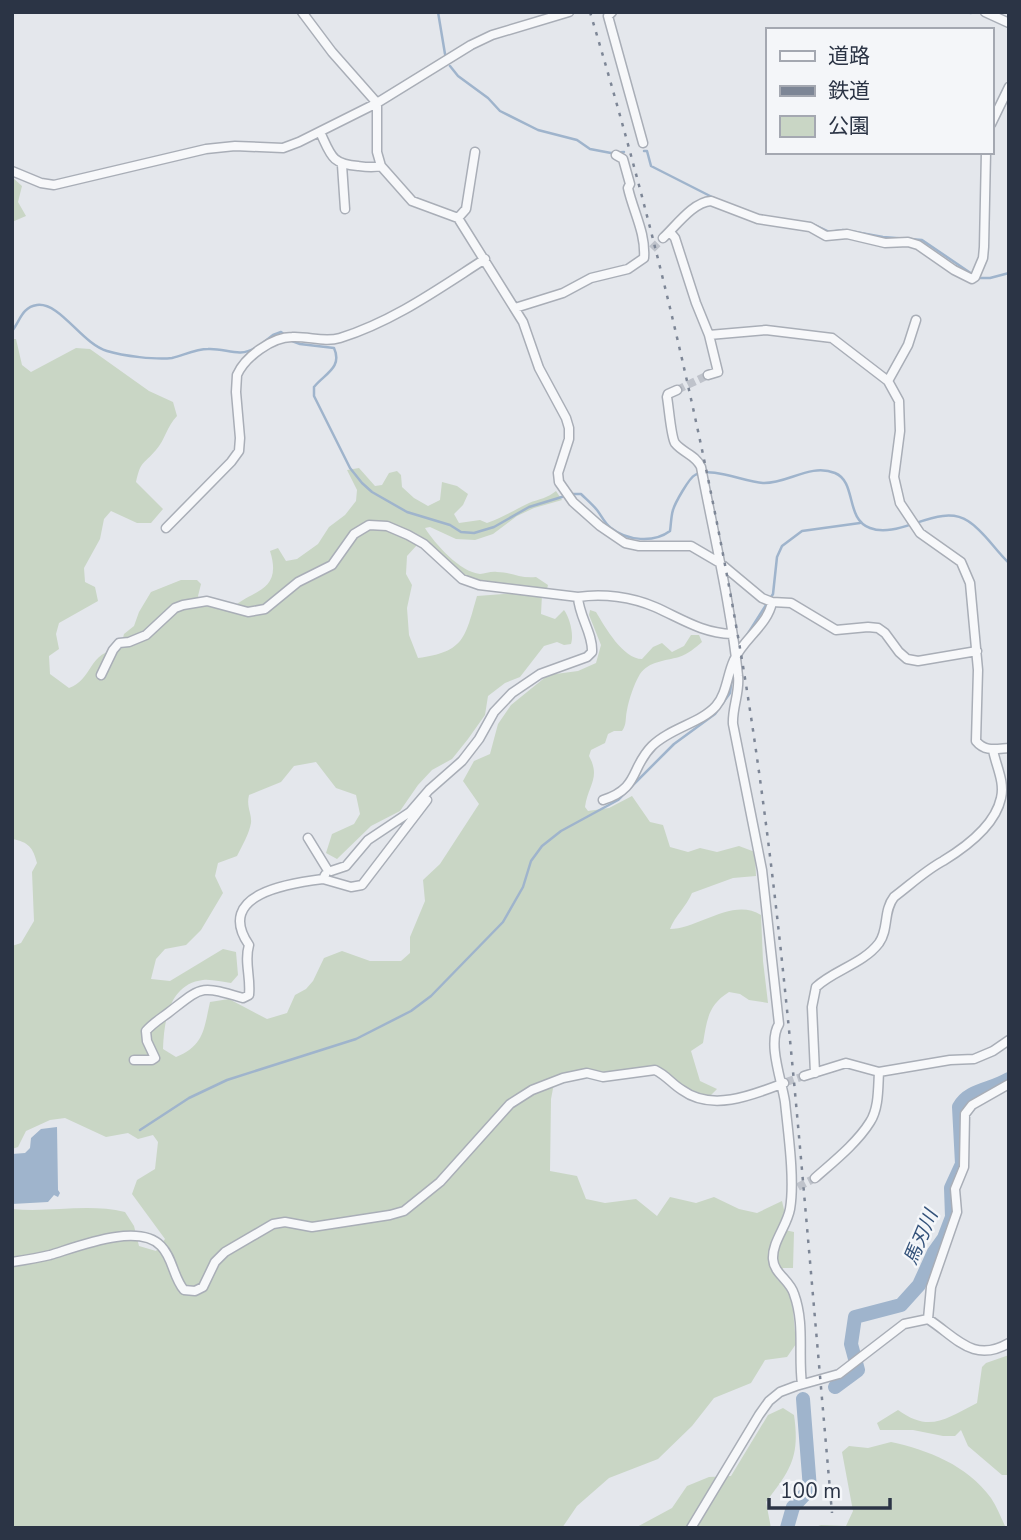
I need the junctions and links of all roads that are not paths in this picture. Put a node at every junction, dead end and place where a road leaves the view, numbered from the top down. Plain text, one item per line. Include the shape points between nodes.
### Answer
1 (302, 12) edge
2 (569, 12) edge
3 (612, 12) edge
4 (985, 12) edge
5 (1009, 23) edge
6 (1009, 87) edge
7 (377, 103) junction
8 (993, 120) edge
9 (320, 132) junction
10 (643, 143) dead end
11 (475, 152) dead end
12 (986, 154) edge
13 (616, 155) dead end
14 (342, 165) junction
15 (381, 166) junction
16 (12, 171) edge
17 (345, 209) dead end
18 (458, 218) junction
19 (485, 259) junction
20 (515, 308) junction
21 (916, 320) dead end
22 (709, 335) junction
23 (708, 375) dead end
24 (888, 381) junction
25 (677, 390) dead end
26 (166, 528) dead end
27 (720, 563) junction
28 (578, 597) junction
29 (772, 602) junction
30 (733, 634) junction
31 (977, 651) junction
32 (735, 656) junction
33 (101, 675) dead end
34 (1009, 748) edge
35 (993, 750) junction
36 (440, 780) junction
37 (603, 800) dead end
38 (308, 838) dead end
39 (327, 869) junction
40 (323, 879) junction
41 (1009, 1040) edge
42 (134, 1060) dead end
43 (879, 1072) junction
44 (815, 1073) junction
45 (804, 1076) tunnel mouth
46 (784, 1083) junction
47 (1009, 1084) edge
48 (815, 1178) tunnel mouth
49 (12, 1262) edge
50 (928, 1319) junction
51 (1009, 1343) edge
52 (802, 1384) junction
53 (691, 1528) edge

1 - 7 street
2 - 7 street via 492,35
3 - 10 street via 608,16
4 - 5 street
6 - 8 street
7 - 9 street
7 - 15 street
9 - 14 street via 331,156
9 - 16 street via 283,148 220,146 54,185
11 - 18 street via 466,209
12 - 22 street via 983,258 972,279 908,242 886,243 847,234 826,236 810,228 758,219 711,201 696,206 667,235 675,238
13 - 20 street via 624,159 631,202 648,250 645,258 628,269
14 - 15 street
14 - 17 street
15 - 18 street via 412,201
18 - 19 street
19 - 20 street
19 - 26 street via 370,328 336,339 287,337 241,365 237,374 239,451
20 - 27 street via 569,428 558,473 566,494 625,543 691,546
21 - 24 street
22 - 23 street via 718,372
22 - 24 street via 766,331 832,338
24 - 31 street via 899,401 894,477 900,503 916,528 967,571
25 - 27 street via 667,397 673,439 701,467
27 - 29 street
27 - 30 street
28 - 30 street via 641,602 704,631
28 - 33 street via 479,585 463,579 408,535 387,526 369,525 354,534 332,565 298,582 265,609 248,612 207,601 175,608 146,635 119,643
28 - 36 street via 592,652 540,674 512,693 462,761
29 - 31 street via 791,603 836,630 878,628 907,659
29 - 32 street via 768,615
30 - 32 street
31 - 35 street via 976,741 981,748
32 - 37 street via 716,706 667,733 644,754 632,781
32 - 46 street via 739,679 733,724 762,870 779,1024 774,1035
34 - 35 street
35 - 44 street via 1002,796 990,821 964,849 894,897 881,941 870,953 816,987 812,1007
36 - 39 street via 410,812 368,840 346,866
36 - 40 street via 362,885 351,887
38 - 39 street
39 - 40 street
40 - 42 street via 275,887 248,903 241,924 249,945 249,995 243,998 197,990 146,1031 155,1058
41 - 43 street via 982,1057
43 - 44 street via 846,1063
43 - 48 street via 870,1122
44 - 45 street
46 - 49 street via 741,1099 721,1100 692,1096 655,1070 563,1078 510,1104 440,1182 404,1211 312,1227 273,1224 225,1252 203,1287 195,1291 184,1290 177,1282 169,1258 157,1243 131,1236
46 - 52 street via 795,1187 773,1255 777,1271 797,1303
47 - 50 street via 965,1114 965,1160 955,1189 956,1218 931,1287
50 - 51 street via 975,1351 996,1350
50 - 52 street via 904,1324 839,1374
52 - 53 street via 769,1401

